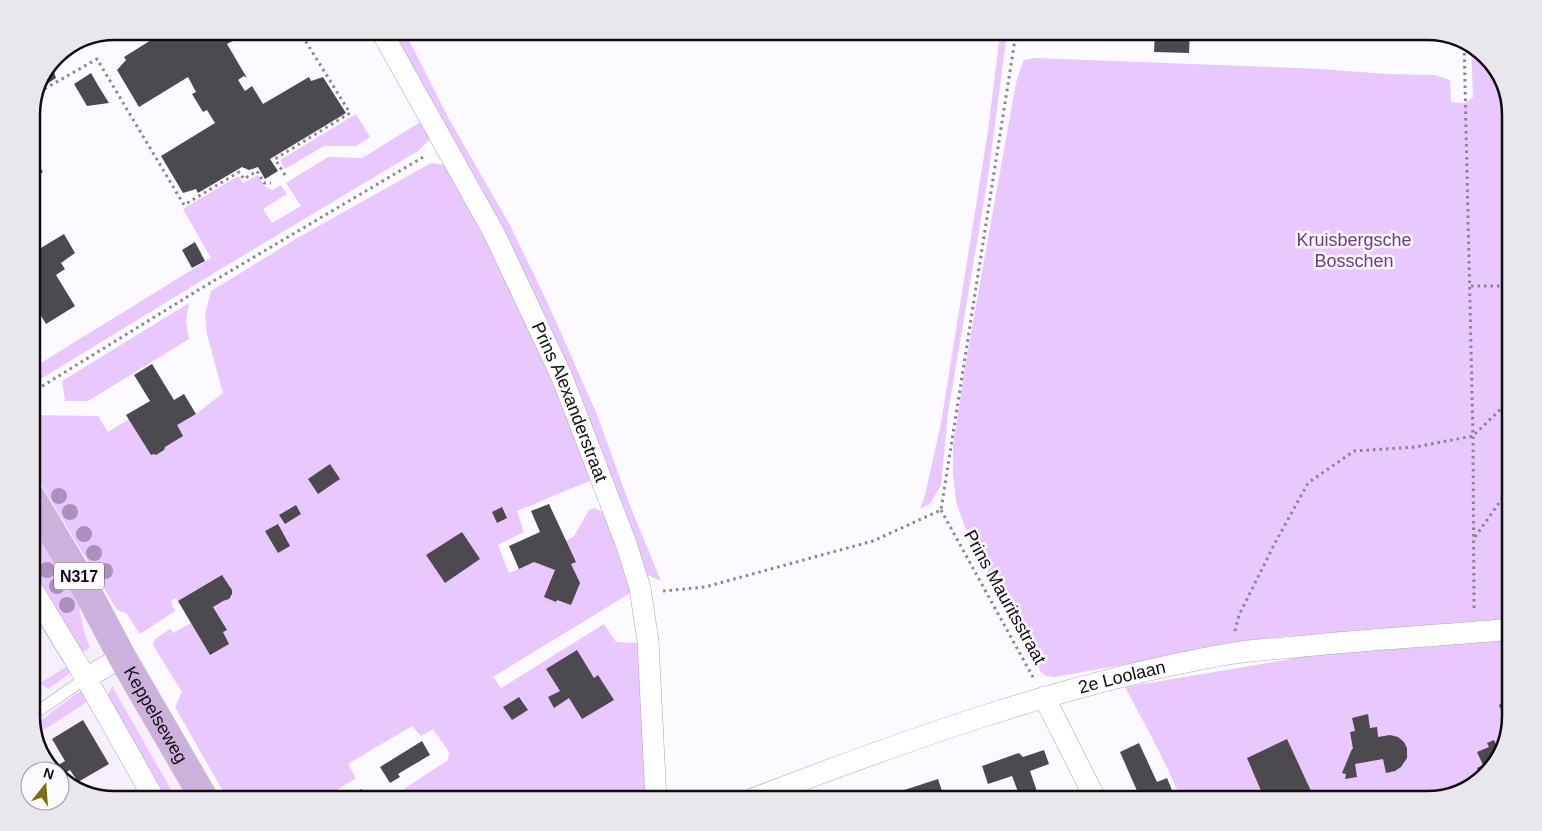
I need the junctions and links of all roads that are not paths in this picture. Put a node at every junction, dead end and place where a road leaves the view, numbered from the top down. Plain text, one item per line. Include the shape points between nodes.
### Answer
1 (386, 40) edge
2 (40, 511) edge
3 (40, 600) edge
4 (1502, 630) edge
5 (122, 657) junction
6 (86, 678) junction
7 (1044, 697) junction
8 (40, 710) edge
9 (150, 791) edge
10 (200, 791) edge
11 (656, 791) edge
12 (774, 791) edge
13 (1091, 791) edge

1 - 11 street, Prins Alexanderstraat via 494,233 562,377 627,546 640,588 648,641
2 - 5 main road, Keppelseweg / N317
3 - 6 street
4 - 7 street, 2e Loolaan via 1230,654 1136,673
5 - 6 street, Keppelseweg
5 - 10 main road, Keppelseweg / N317
6 - 8 lane
6 - 9 street
7 - 12 street, 2e Loolaan via 855,760
7 - 13 street

